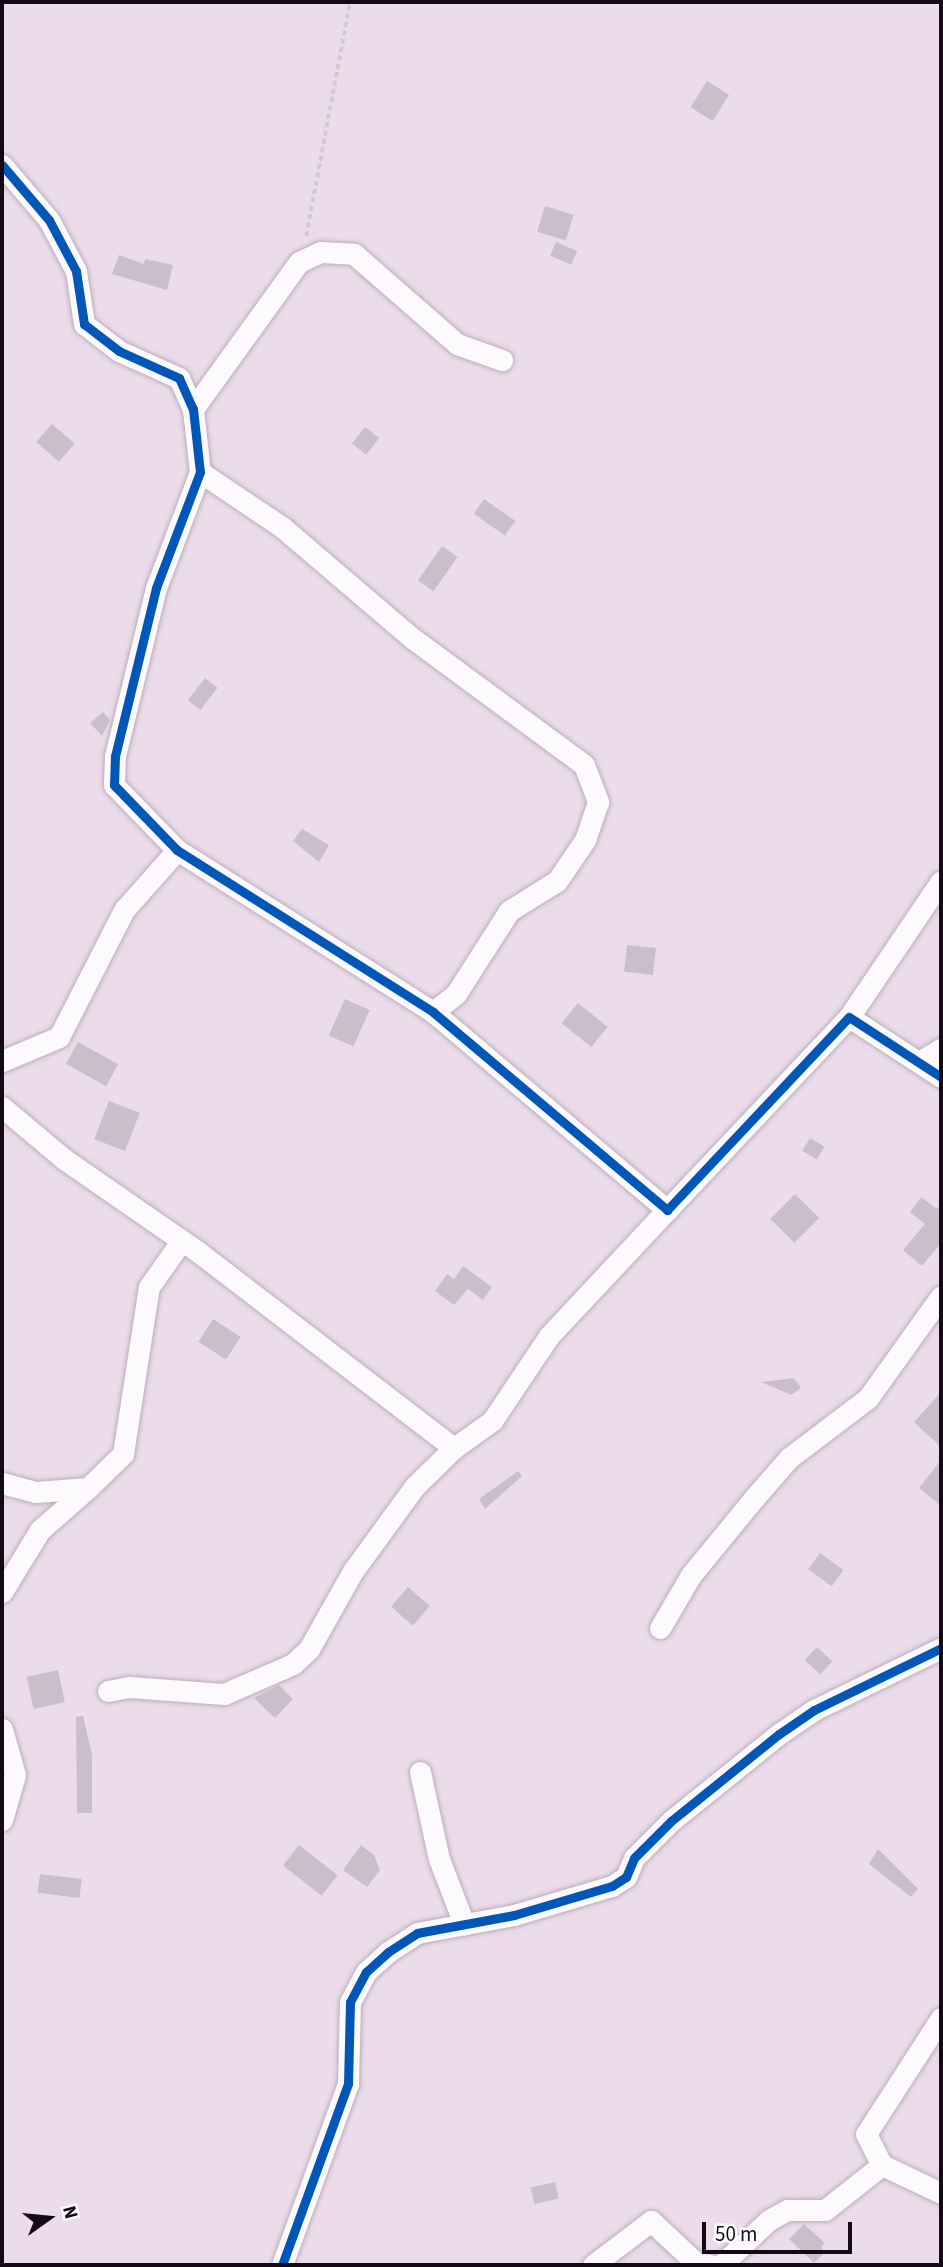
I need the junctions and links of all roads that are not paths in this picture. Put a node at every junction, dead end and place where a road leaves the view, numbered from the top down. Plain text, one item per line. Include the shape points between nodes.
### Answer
1 (2, 165) edge
2 (502, 360) dead end
3 (193, 409) junction
4 (200, 472) junction
5 (177, 849) junction
6 (941, 881) edge
7 (433, 1012) junction
8 (849, 1017) junction
9 (941, 1049) edge
10 (2, 1061) edge
11 (919, 1062) junction
12 (941, 1077) edge
13 (2, 1107) edge
14 (667, 1210) junction
15 (182, 1240) junction
16 (941, 1296) edge
17 (454, 1448) junction
18 (2, 1483) edge
19 (88, 1488) junction
20 (36, 1492) junction
21 (40, 1530) junction
22 (2, 1592) edge
23 (660, 1628) dead end
24 (941, 1648) edge
25 (108, 1691) dead end
26 (2, 1729) edge
27 (420, 1772) dead end
28 (2, 1820) edge
29 (464, 1924) junction
30 (941, 2018) edge
31 (882, 2165) junction
32 (941, 2193) edge
33 (282, 2265) edge
34 (593, 2265) edge
35 (710, 2265) edge
36 (721, 2265) edge

1 - 3 street via 49,220 76,271 84,324 119,351 180,378
2 - 3 street via 457,344 354,254 320,252 299,262
3 - 4 street
4 - 5 street via 156,588 115,757 114,785
4 - 7 street via 282,527 412,638 584,765 598,802 585,840 558,881 509,911 456,994
5 - 7 street
5 - 10 street via 124,910 59,1037
6 - 8 street
7 - 14 street
8 - 11 street
8 - 14 street
9 - 11 street
11 - 12 street
13 - 15 street via 64,1159
14 - 17 street via 548,1336 492,1422
15 - 17 street
15 - 19 street via 149,1287 123,1454
16 - 23 street via 868,1398 789,1458 755,1497 691,1575
17 - 25 street via 415,1486 354,1571 309,1649 293,1664 224,1694 130,1687
18 - 20 street
19 - 20 street
19 - 21 street
20 - 21 street
21 - 22 street
24 - 29 street via 814,1710 779,1734 671,1821 634,1858 626,1877 612,1886
26 - 28 street via 15,1775
27 - 29 street via 439,1859
29 - 33 street via 416,1933 366,1972 350,2002 348,2084
30 - 31 street via 866,2134
31 - 32 street
31 - 36 street via 825,2210 787,2210 769,2220
34 - 35 street via 651,2221 696,2263

